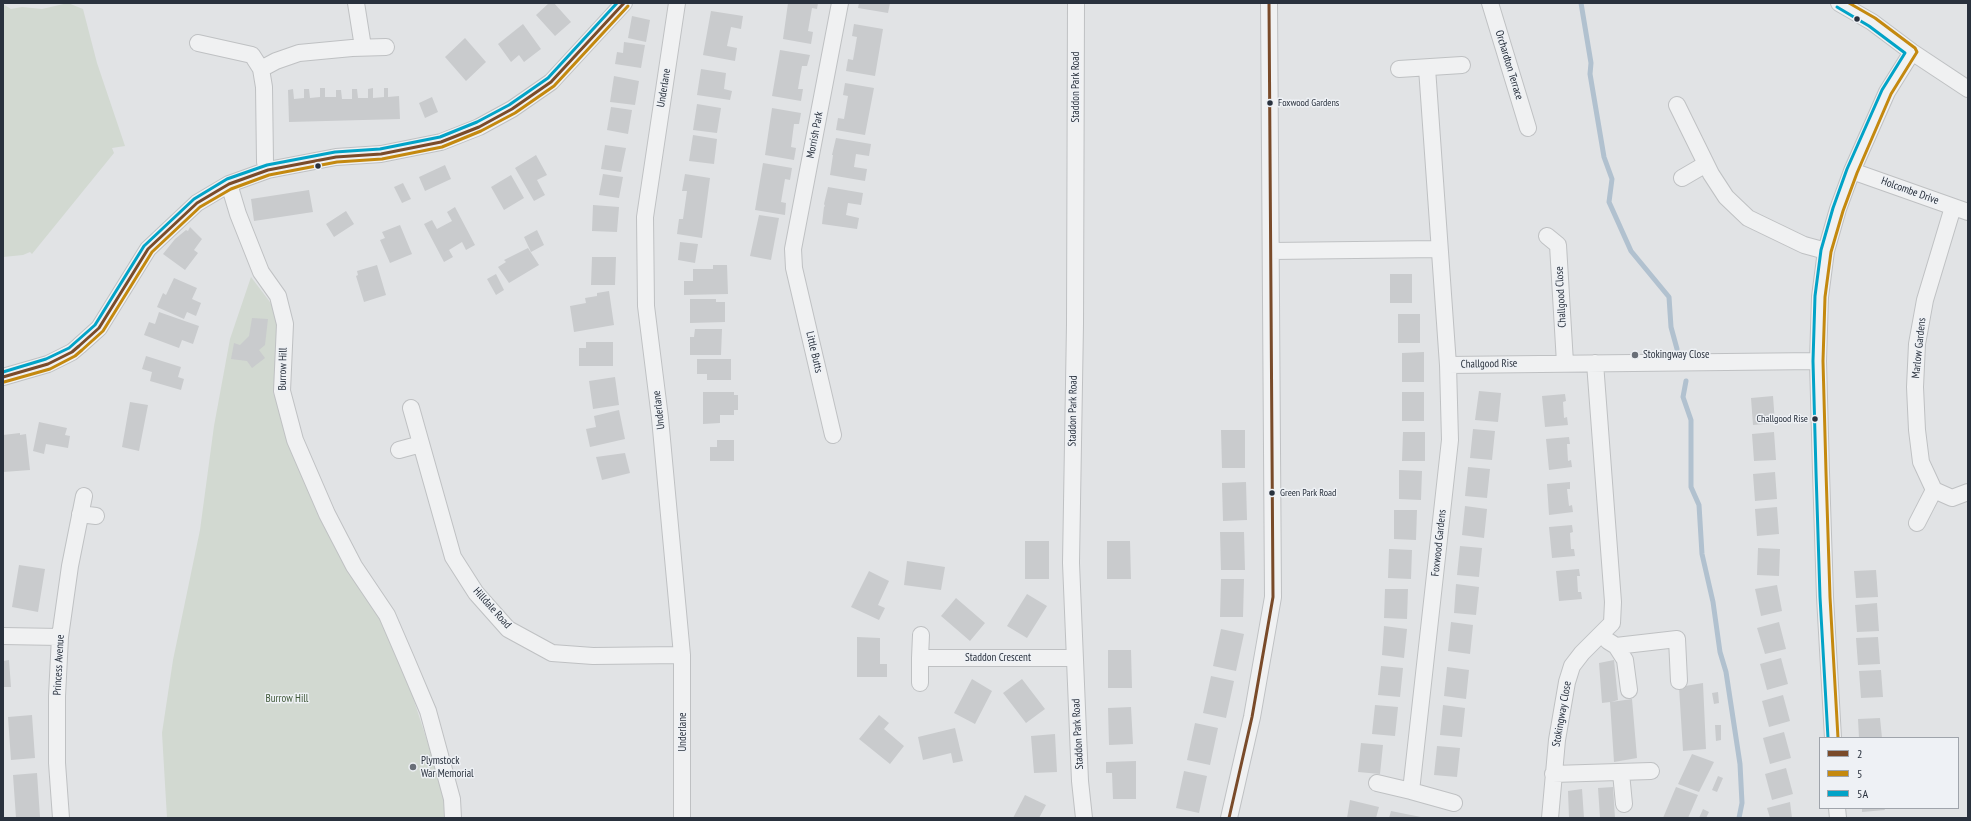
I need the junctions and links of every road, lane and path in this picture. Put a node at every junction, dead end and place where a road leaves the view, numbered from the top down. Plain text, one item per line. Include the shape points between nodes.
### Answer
1 (356, 3) edge
2 (624, 3) edge
3 (677, 3) edge
4 (840, 3) edge
5 (1076, 3) edge
6 (1270, 3) edge
7 (1490, 3) edge
8 (1839, 3) edge
9 (198, 43) dead end
10 (363, 47) junction
11 (386, 47) dead end
12 (1912, 52) junction
13 (1462, 65) dead end
14 (1427, 68) junction
15 (261, 69) junction
16 (1399, 70) dead end
17 (1968, 89) edge
18 (1677, 105) dead end
19 (1528, 128) dead end
20 (1706, 164) junction
21 (268, 170) junction
22 (1852, 170) junction
23 (1682, 178) dead end
24 (229, 184) junction
25 (1961, 209) edge
26 (1548, 236) dead end
27 (1272, 250) junction
28 (1439, 250) junction
29 (1826, 251) junction
30 (794, 268) joint
31 (1818, 360) junction
32 (1595, 362) junction
33 (1565, 363) junction
34 (1448, 365) junction
35 (3, 377) edge
36 (411, 408) dead end
37 (833, 436) dead end
38 (421, 444) junction
39 (399, 450) dead end
40 (1934, 490) junction
41 (1968, 492) edge
42 (84, 496) dead end
43 (1918, 523) dead end
44 (921, 635) dead end
45 (1600, 635) junction
46 (3, 636) edge
47 (60, 637) junction
48 (1616, 646) junction
49 (682, 655) junction
50 (920, 658) junction
51 (1075, 658) junction
52 (1678, 681) dead end
53 (920, 683) dead end
54 (1629, 690) dead end
55 (1833, 737) edge
56 (1652, 771) dead end
57 (1621, 773) junction
58 (1553, 774) junction
59 (1377, 783) dead end
60 (1411, 791) junction
61 (1454, 803) dead end
62 (1624, 804) dead end
63 (61, 818) edge
64 (453, 818) edge
65 (682, 818) edge
66 (1084, 818) edge
67 (1229, 818) edge
68 (1550, 818) edge

1 - 10 street
2 - 21 street via 552,82 479,127 441,142 381,154 336,156
3 - 49 street, Underlane via 645,217 646,306 660,418
4 - 30 street, Morrish Park via 793,249
5 - 51 street, Staddon Park Road via 1071,563
6 - 27 street
7 - 19 street, Orchardton Terrace
8 - 12 street via 1872,22
9 - 15 street via 252,55
10 - 11 street
10 - 15 street via 299,53
12 - 17 street
12 - 22 street via 1887,92
13 - 14 street
14 - 16 street
14 - 28 street, Foxwood Gardens
15 - 21 street via 264,87 265,162
18 - 20 street
20 - 23 street
20 - 29 street via 1726,197 1748,218 1804,245
21 - 24 street
22 - 25 street, Holcombe Drive
22 - 29 street
24 - 35 street via 197,203 148,250 99,328 72,352 48,364
24 - 64 street, Burrow Hill via 261,272 278,296 285,324 282,391 295,440 354,566 387,616 428,711 452,799
25 - 40 street, Marlow Gardens via 1925,300 1917,344 1917,430 1921,462
26 - 33 street, Challgood Close via 1558,245
27 - 28 street
27 - 67 street via 1273,597 1252,717
28 - 34 street, Foxwood Gardens
29 - 31 street via 1820,297
30 - 37 street, Little Butts
31 - 32 street, Challgood Rise
31 - 55 street via 1825,597
32 - 33 street, Challgood Rise
32 - 45 street, Stokingway Close via 1613,602 1612,623
33 - 34 street, Challgood Rise
34 - 60 street, Foxwood Gardens via 1450,440
36 - 38 street, Hilldale Road
38 - 39 street
38 - 49 street, Hilldale Road via 453,557 476,593 508,629 552,652 593,656
40 - 41 street via 1952,498
40 - 43 street
42 - 47 street, Princess Avenue via 88,515 70,566
44 - 50 street
45 - 48 street
45 - 58 street, Stokingway Close via 1572,666 1567,682
46 - 47 street
47 - 63 street, Princess Avenue via 57,763
48 - 52 street via 1677,639
48 - 54 street via 1625,660
49 - 65 street, Underlane
50 - 51 street, Staddon Crescent
50 - 53 street
51 - 66 street, Staddon Park Road
56 - 57 street
57 - 58 street
57 - 62 street
58 - 68 street, Stokingway Close
59 - 60 street
60 - 61 street

